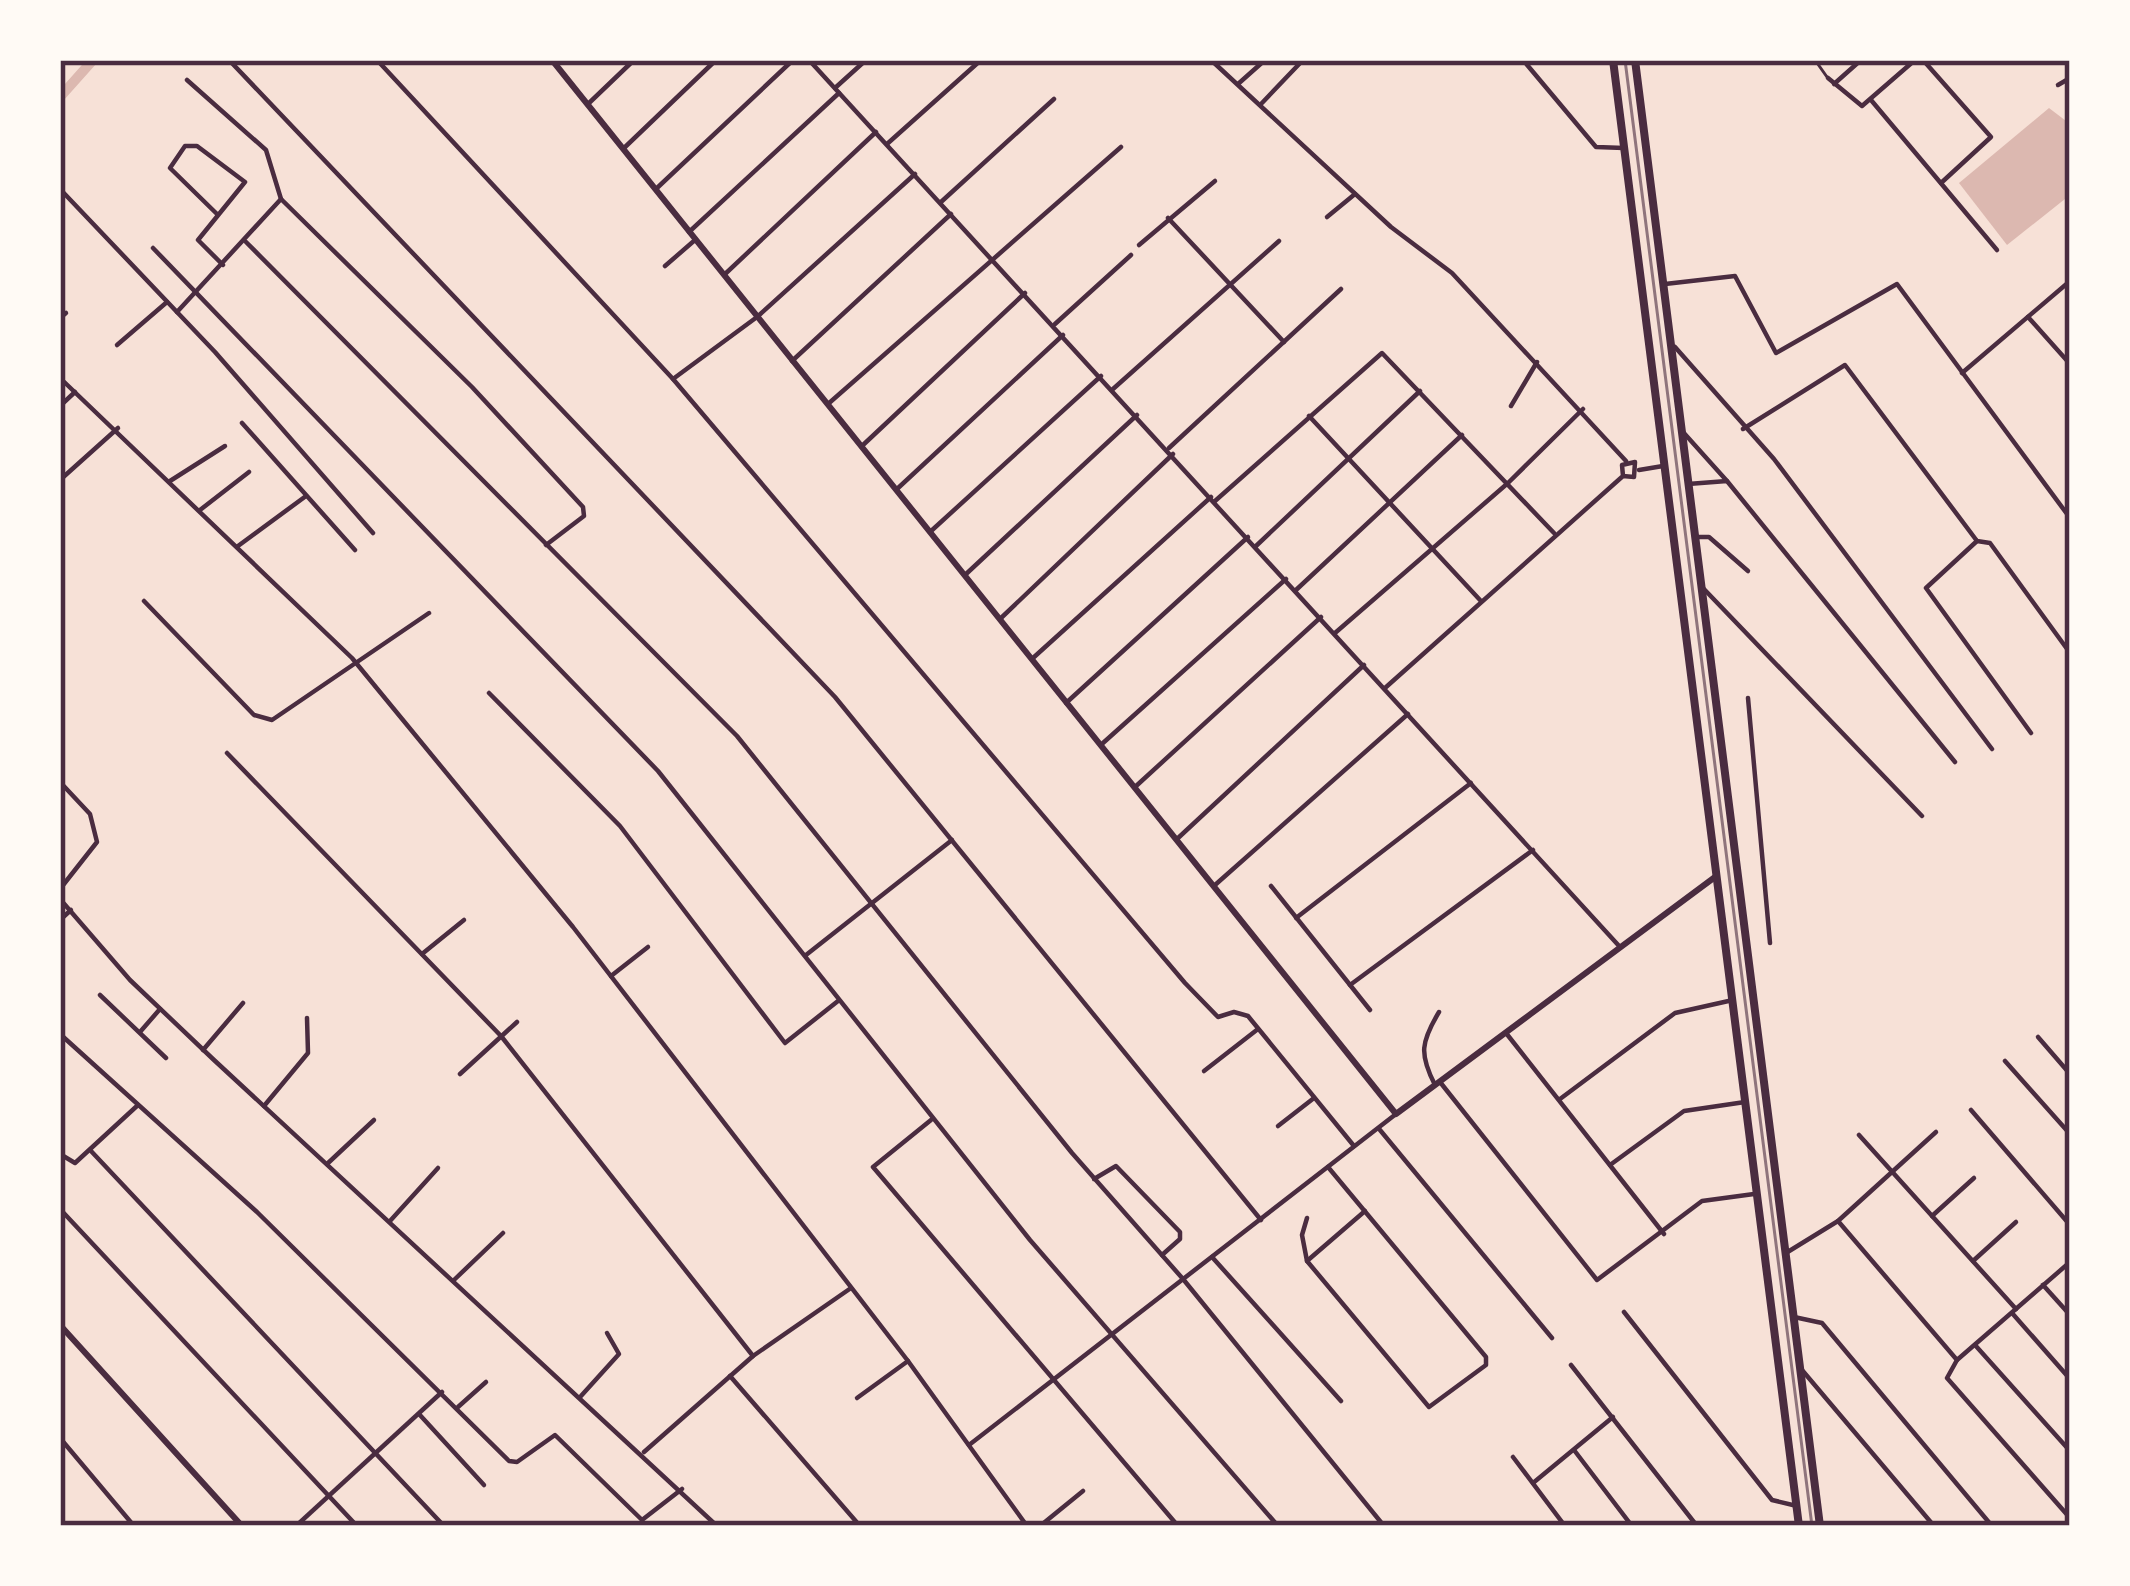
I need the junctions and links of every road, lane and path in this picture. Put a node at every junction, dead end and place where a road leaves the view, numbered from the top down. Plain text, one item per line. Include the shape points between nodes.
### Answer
1 (229, 60) edge
2 (377, 60) edge
3 (634, 60) edge
4 (716, 60) edge
5 (793, 60) edge
6 (809, 60) edge
7 (866, 60) edge
8 (981, 60) edge
9 (1211, 60) edge
10 (1265, 60) edge
11 (1303, 60) edge
12 (1523, 60) edge
13 (1613, 60) edge
14 (1635, 60) edge
15 (1815, 60) edge
16 (1862, 60) edge
17 (1915, 60) edge
18 (1923, 60) edge
19 (555, 61) edge
20 (1828, 78) joint
21 (2070, 78) edge
22 (187, 80) dead end
23 (1238, 84) junction
24 (1834, 84) junction
25 (2058, 85) dead end
26 (837, 91) junction
27 (1054, 99) dead end
28 (1871, 100) junction
29 (588, 104) junction
30 (1260, 105) junction
31 (876, 132) junction
32 (887, 144) junction
33 (1121, 147) dead end
34 (1624, 148) junction
35 (623, 149) junction
36 (914, 174) junction
37 (1215, 181) dead end
38 (1941, 183) junction
39 (60, 189) edge
40 (656, 189) junction
41 (1355, 194) junction
42 (280, 199) junction
43 (941, 202) junction
44 (952, 213) junction
45 (218, 215) junction
46 (1327, 217) dead end
47 (1168, 218) junction
48 (689, 232) junction
49 (695, 240) junction
50 (246, 242) junction
51 (1279, 242) dead end
52 (1139, 245) dead end
53 (153, 248) dead end
54 (1997, 250) dead end
55 (1130, 255) dead end
56 (991, 256) junction
57 (223, 265) junction
58 (664, 266) dead end
59 (724, 275) junction
60 (2070, 281) edge
61 (1232, 284) junction
62 (1664, 284) junction
63 (1642, 285) junction
64 (1341, 289) dead end
65 (195, 292) junction
66 (1025, 293) junction
67 (167, 302) junction
68 (177, 312) junction
69 (757, 317) junction
70 (2028, 317) junction
71 (1054, 325) junction
72 (1064, 334) junction
73 (1284, 342) junction
74 (1671, 343) junction
75 (117, 346) dead end
76 (792, 361) junction
77 (1538, 362) junction
78 (2070, 364) edge
79 (1962, 373) junction
80 (1101, 376) junction
81 (60, 379) edge
82 (673, 380) junction
83 (1113, 389) junction
84 (75, 392) junction
85 (1420, 392) junction
86 (828, 404) junction
87 (60, 406) edge
88 (1511, 406) dead end
89 (1583, 409) junction
90 (1137, 416) junction
91 (1309, 416) junction
92 (242, 423) dead end
93 (118, 428) junction
94 (1743, 429) junction
95 (1682, 431) junction
96 (1462, 435) junction
97 (226, 446) dead end
98 (861, 447) junction
99 (1170, 452) junction
100 (1349, 459) junction
101 (1626, 461) junction
102 (1665, 466) junction
103 (1639, 470) junction
104 (249, 472) dead end
105 (1623, 476) junction
106 (60, 480) edge
107 (170, 481) junction
108 (1727, 481) junction
109 (1508, 483) junction
110 (1688, 484) junction
111 (897, 489) junction
112 (306, 496) junction
113 (1213, 499) junction
114 (1389, 502) junction
115 (200, 510) junction
116 (2070, 518) edge
117 (930, 532) junction
118 (373, 533) dead end
119 (1554, 533) junction
120 (1248, 537) junction
121 (1695, 537) junction
122 (1977, 541) junction
123 (546, 545) junction
124 (238, 546) junction
125 (1256, 547) junction
126 (355, 550) dead end
127 (1433, 550) junction
128 (1748, 571) dead end
129 (963, 576) junction
130 (1286, 579) junction
131 (1702, 587) junction
132 (1296, 590) junction
133 (1480, 600) junction
134 (144, 601) dead end
135 (429, 613) dead end
136 (1321, 617) junction
137 (1000, 620) junction
138 (1335, 633) junction
139 (2070, 653) edge
140 (1032, 659) junction
141 (356, 663) junction
142 (1364, 665) junction
143 (1385, 688) junction
144 (489, 693) dead end
145 (1748, 698) dead end
146 (1066, 704) junction
147 (1408, 714) junction
148 (2031, 733) dead end
149 (1101, 745) junction
150 (1992, 749) dead end
151 (227, 753) dead end
152 (1955, 762) dead end
153 (60, 782) edge
154 (1471, 783) junction
155 (1135, 788) junction
156 (1922, 816) dead end
157 (1177, 839) junction
158 (952, 840) junction
159 (1532, 850) junction
160 (1737, 871) junction
161 (1717, 875) junction
162 (1215, 885) junction
163 (1271, 886) dead end
164 (60, 889) edge
165 (60, 899) edge
166 (870, 903) junction
167 (71, 910) junction
168 (1296, 918) junction
169 (60, 920) edge
170 (464, 920) dead end
171 (1770, 943) dead end
172 (648, 947) dead end
173 (1620, 947) junction
174 (422, 955) junction
175 (803, 957) junction
176 (611, 976) junction
177 (1350, 985) junction
178 (100, 995) dead end
179 (1733, 1000) junction
180 (838, 1001) junction
181 (243, 1003) dead end
182 (160, 1009) junction
183 (1370, 1010) dead end
184 (1439, 1012) dead end
185 (307, 1018) dead end
186 (517, 1022) dead end
187 (1258, 1029) junction
188 (139, 1033) junction
189 (1506, 1033) junction
190 (60, 1034) edge
191 (501, 1036) junction
192 (2038, 1037) dead end
193 (203, 1050) junction
194 (166, 1058) dead end
195 (2006, 1061) dead end
196 (1204, 1071) dead end
197 (460, 1074) dead end
198 (2070, 1074) edge
199 (1437, 1084) junction
200 (1314, 1098) junction
201 (1560, 1099) junction
202 (1745, 1102) junction
203 (138, 1105) junction
204 (264, 1106) junction
205 (1971, 1110) dead end
206 (1396, 1114) junction
207 (932, 1119) junction
208 (374, 1120) dead end
209 (1278, 1126) dead end
210 (1378, 1128) junction
211 (1936, 1132) dead end
212 (2070, 1134) edge
213 (1859, 1135) dead end
214 (1354, 1146) junction
215 (91, 1150) junction
216 (60, 1154) edge
217 (327, 1164) junction
218 (1610, 1165) junction
219 (1328, 1167) junction
220 (437, 1168) dead end
221 (1892, 1172) junction
222 (1974, 1178) dead end
223 (1094, 1179) junction
224 (1757, 1194) junction
225 (60, 1209) edge
226 (1364, 1211) junction
227 (1933, 1216) junction
228 (1307, 1218) dead end
229 (1261, 1220) junction
230 (390, 1221) junction
231 (1838, 1221) junction
232 (2016, 1222) dead end
233 (2070, 1225) edge
234 (503, 1233) dead end
235 (1664, 1234) junction
236 (1786, 1253) junction
237 (1162, 1256) junction
238 (1212, 1257) junction
239 (1307, 1261) junction
240 (1973, 1261) junction
241 (2070, 1262) edge
242 (1183, 1279) junction
243 (454, 1280) junction
244 (2044, 1285) junction
245 (850, 1288) junction
246 (2014, 1311) junction
247 (1624, 1312) dead end
248 (2070, 1315) edge
249 (1794, 1317) junction
250 (60, 1324) edge
251 (607, 1333) dead end
252 (1112, 1335) junction
253 (1552, 1338) dead end
254 (1975, 1345) junction
255 (753, 1356) junction
256 (1957, 1360) junction
257 (908, 1361) junction
258 (1571, 1365) dead end
259 (1801, 1368) junction
260 (729, 1375) junction
261 (2070, 1379) edge
262 (1052, 1381) junction
263 (486, 1382) dead end
264 (443, 1391) junction
265 (581, 1396) junction
266 (857, 1398) dead end
267 (1341, 1401) dead end
268 (458, 1407) junction
269 (419, 1414) junction
270 (1613, 1417) junction
271 (60, 1438) edge
272 (969, 1444) junction
273 (1574, 1450) junction
274 (2070, 1451) edge
275 (376, 1453) junction
276 (643, 1453) junction
277 (1513, 1457) dead end
278 (1532, 1483) junction
279 (484, 1485) dead end
280 (682, 1489) junction
281 (1083, 1491) dead end
282 (329, 1497) junction
283 (1797, 1506) junction
284 (2070, 1518) edge
285 (134, 1526) edge
286 (242, 1526) edge
287 (296, 1526) edge
288 (357, 1526) edge
289 (445, 1526) edge
290 (717, 1526) edge
291 (858, 1526) edge
292 (1027, 1526) edge
293 (1040, 1526) edge
294 (1178, 1526) edge
295 (1278, 1526) edge
296 (1384, 1526) edge
297 (1565, 1526) edge
298 (1632, 1526) edge
299 (1697, 1526) edge
300 (1799, 1526) edge
301 (1820, 1526) edge
302 (1934, 1526) edge
303 (1992, 1526) edge

1 - 158 street via 835,697
2 - 82 street
3 - 29 street
4 - 35 street
5 - 40 street
6 - 26 street
7 - 26 street
8 - 32 street
9 - 23 street
10 - 23 street
11 - 30 street
12 - 34 street via 1596,147
13 - 34 main road
14 - 62 main road
15 - 20 street
16 - 24 street
17 - 28 street
18 - 38 street via 1991,137
19 - 29 street
20 - 24 street
21 - 25 street
22 - 42 street via 266,150
23 - 30 street
24 - 28 street via 1858,106
26 - 31 street
26 - 48 street
27 - 43 street
28 - 38 street
29 - 35 street
30 - 41 street
31 - 32 street
31 - 59 street
32 - 36 street
33 - 56 street
34 - 63 main road
35 - 40 street
36 - 43 street
36 - 69 street
37 - 47 street
38 - 54 street
39 - 67 street
40 - 48 street
41 - 46 street
41 - 77 street via 1452,273
42 - 50 street
42 - 123 street via 583,507 584,516
43 - 44 street
44 - 56 street
44 - 76 street
45 - 45 street via 245,182 197,146 185,146 170,168
45 - 57 street via 198,240
47 - 52 street
47 - 61 street
48 - 49 street
49 - 58 street
49 - 59 street
50 - 57 street
50 - 123 street
51 - 61 street
53 - 65 street
55 - 71 street
56 - 66 street
56 - 86 street
57 - 65 street
59 - 69 street
60 - 70 street
61 - 73 street
61 - 83 street
62 - 63 main road
62 - 74 main road
62 - 79 street via 1736,276 1776,353 1897,284
63 - 102 main road
64 - 73 street
65 - 68 street
65 - 175 street via 658,772
66 - 71 street
66 - 98 street
67 - 68 street
67 - 75 street
68 - 118 street
69 - 76 street
69 - 82 street
70 - 78 street
70 - 79 street
71 - 72 street
72 - 80 street
72 - 111 street
73 - 99 street
74 - 94 street
74 - 95 main road
76 - 86 street
77 - 88 street
77 - 89 street
79 - 116 street
80 - 83 street
80 - 117 street
81 - 84 street
82 - 187 street via 1184,982 1218,1017 1248,1016
83 - 90 street
84 - 87 street
84 - 93 street
85 - 91 street via 1382,353
85 - 96 street
85 - 100 street
86 - 98 street
89 - 101 street
89 - 109 street
90 - 99 street
90 - 129 street
91 - 100 street
91 - 113 street
92 - 112 street
93 - 106 street
93 - 107 street
94 - 122 street via 1844,365
94 - 150 street via 1774,459
95 - 108 street
95 - 110 main road
96 - 109 street
96 - 114 street
97 - 107 street
98 - 111 street
99 - 113 street
99 - 137 street
100 - 114 street
100 - 125 street
101 - 103 street
101 - 105 street
102 - 103 street
102 - 161 main road
103 - 105 street
104 - 115 street
105 - 119 street
107 - 115 street
108 - 110 street
108 - 152 street
109 - 119 street
109 - 127 street
110 - 121 main road
111 - 117 street
112 - 124 street
112 - 126 street
113 - 120 street
113 - 140 street
114 - 127 street
114 - 132 street
115 - 124 street
117 - 129 street
119 - 133 street
120 - 125 street
120 - 146 street
121 - 128 street via 1708,537
121 - 131 main road
122 - 139 street via 1990,543
122 - 148 street via 1926,588
123 - 166 street via 737,736
124 - 141 street
125 - 130 street
127 - 133 street
127 - 138 street
129 - 137 street
130 - 132 street
130 - 149 street
131 - 156 street
131 - 160 main road
132 - 136 street
133 - 143 street
134 - 141 street via 262,718 272,720
135 - 141 street
136 - 138 street
136 - 155 street
137 - 140 street
138 - 142 street
140 - 146 street
141 - 176 street
142 - 143 street
142 - 157 street
143 - 147 street
144 - 180 street via 620,826 785,1043
145 - 171 street
146 - 149 street
147 - 154 street
147 - 162 street
149 - 155 street
151 - 174 street
153 - 164 street via 91,814 97,842
154 - 159 street
154 - 168 street
155 - 157 street
157 - 162 street
158 - 166 street
158 - 229 street
159 - 173 street
159 - 177 street
160 - 161 main road
160 - 236 main road
161 - 173 street
161 - 179 main road
162 - 206 street
163 - 168 street
165 - 167 street
166 - 175 street
166 - 223 street
167 - 169 street
167 - 182 street
168 - 177 street
170 - 174 street
172 - 176 street
173 - 189 street
174 - 191 street
175 - 180 street
176 - 245 street
177 - 183 street
178 - 188 street
179 - 201 street via 1675,1013
179 - 202 main road
180 - 207 street
181 - 193 street
182 - 188 street
182 - 193 street
184 - 199 street via 1421,1046
185 - 204 street via 308,1053
186 - 191 street
187 - 196 street
187 - 200 street
188 - 194 street
189 - 199 street
189 - 201 street
190 - 203 street
191 - 197 street
191 - 255 street
192 - 198 street
193 - 204 street
195 - 212 street
199 - 206 street
199 - 235 street via 1588,1275 1604,1278
200 - 209 street
200 - 214 street
201 - 218 street
202 - 218 street via 1684,1111
202 - 224 main road
203 - 215 street
203 - 264 street
204 - 217 street
205 - 233 street
206 - 210 street
207 - 252 street
207 - 262 street via 873,1167
208 - 217 street
210 - 214 street
210 - 253 street
211 - 221 street
213 - 221 street
214 - 219 street
215 - 216 street via 72,1164
215 - 275 street
217 - 230 street
218 - 235 street
219 - 226 street
219 - 229 street
220 - 230 street
221 - 227 street
221 - 231 street
222 - 227 street
223 - 237 street
223 - 237 street via 1121,1169 1180,1232
224 - 235 street via 1702,1201
224 - 283 main road
225 - 282 street
226 - 239 street
226 - 239 street via 1486,1365 1429,1407
227 - 240 street
228 - 239 street
229 - 238 street
230 - 243 street
231 - 236 street
231 - 256 street
232 - 240 street
234 - 243 street
236 - 249 main road
237 - 242 street
238 - 242 street
238 - 267 street
240 - 246 street
241 - 244 street
242 - 252 street
242 - 296 street
243 - 265 street
244 - 246 street
244 - 248 street
245 - 255 street
245 - 257 street
246 - 254 street
246 - 261 street
247 - 283 street via 1772,1500
249 - 259 main road
249 - 303 street via 1822,1323
250 - 286 street
251 - 265 street via 620,1354
252 - 262 street
252 - 295 street
254 - 256 street
254 - 274 street
255 - 260 street
256 - 284 street via 1947,1378
257 - 266 street
257 - 272 street
258 - 270 street
259 - 301 main road
259 - 302 street
260 - 276 street
260 - 291 street
262 - 272 street
262 - 294 street
263 - 268 street
264 - 268 street
264 - 269 street
265 - 276 street
268 - 280 street via 514,1463 555,1435 642,1520
269 - 275 street
269 - 279 street
270 - 273 street
270 - 299 street
271 - 285 street
272 - 292 street
273 - 278 street
273 - 298 street
275 - 282 street
275 - 289 street
276 - 280 street
277 - 278 street
278 - 297 street
280 - 290 street
281 - 293 street
282 - 287 street
282 - 288 street
283 - 300 main road

